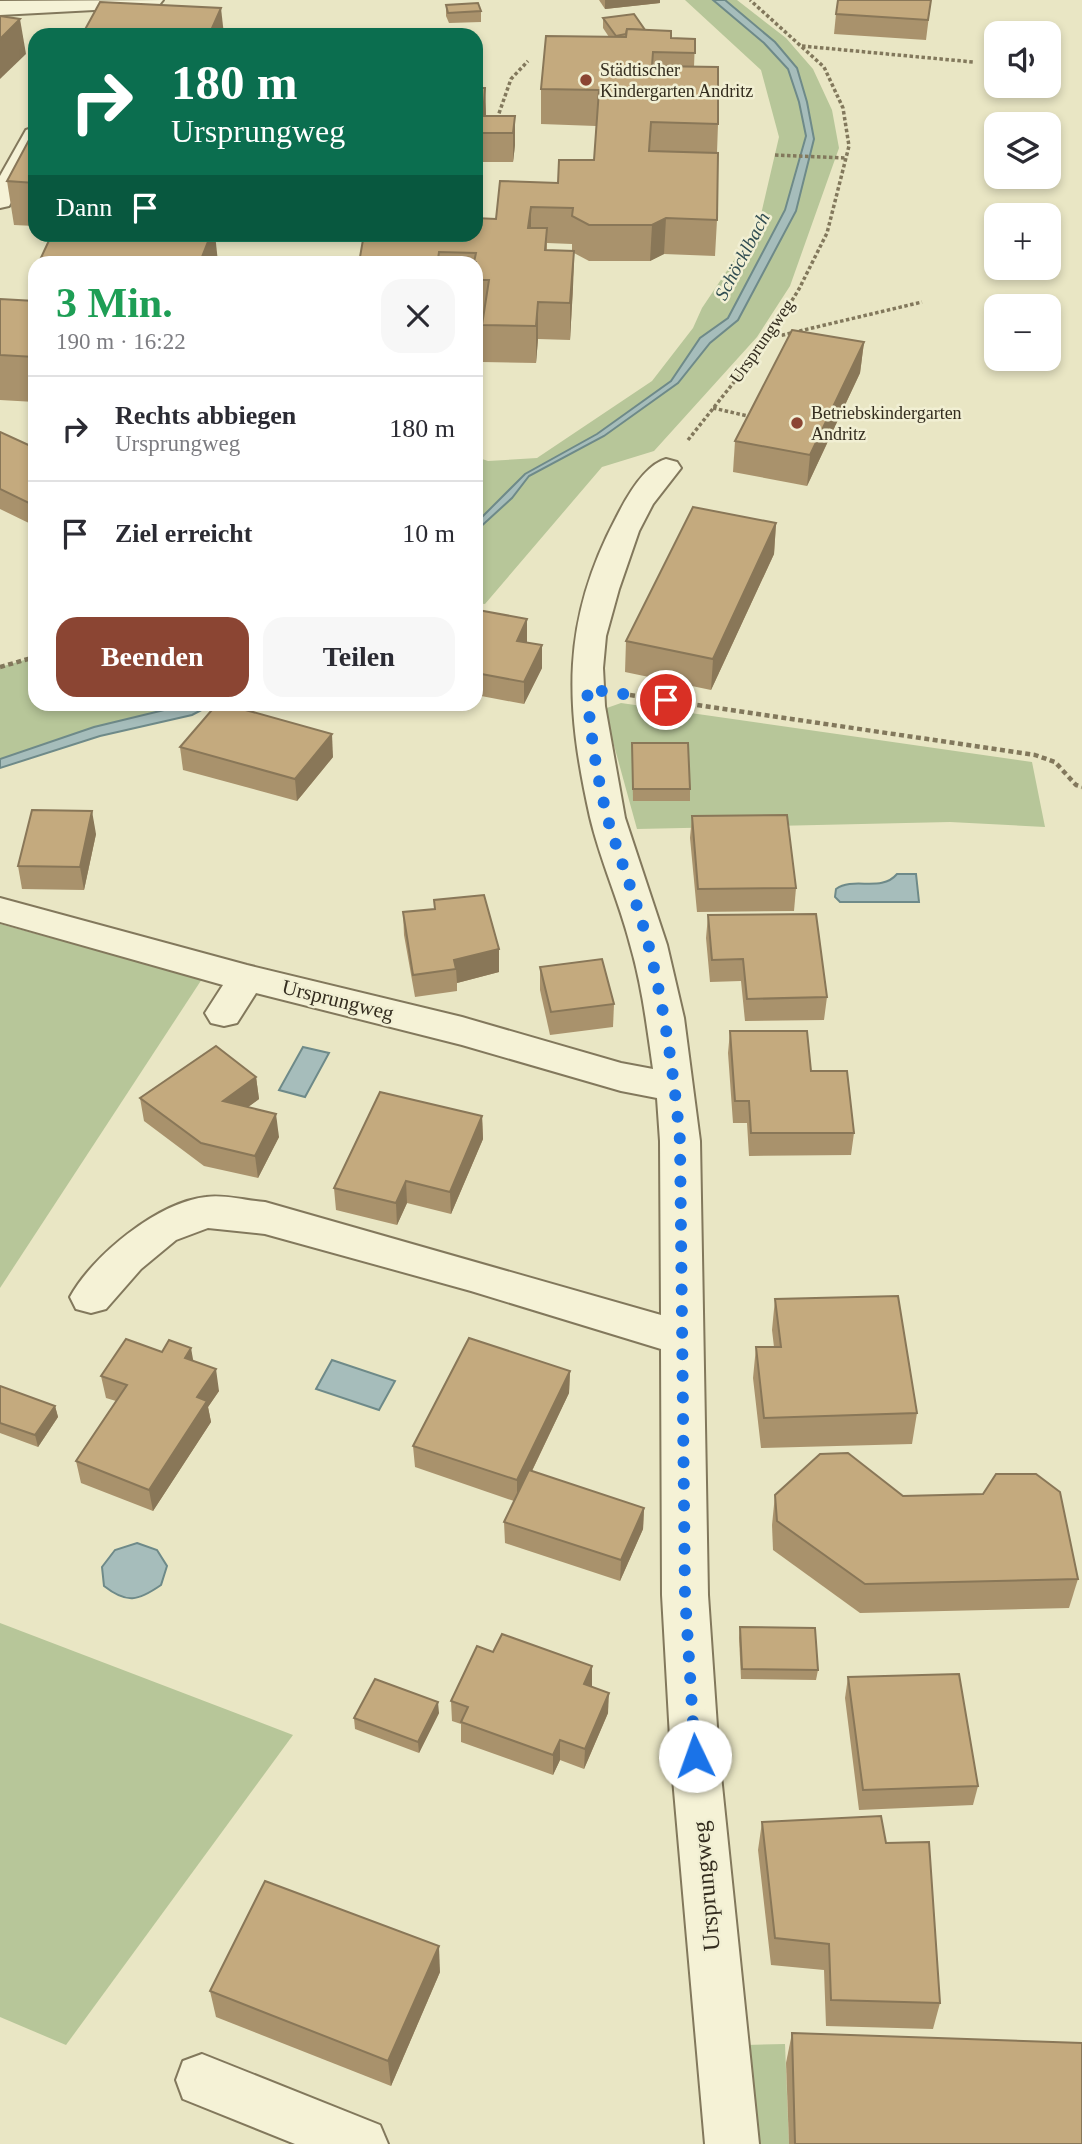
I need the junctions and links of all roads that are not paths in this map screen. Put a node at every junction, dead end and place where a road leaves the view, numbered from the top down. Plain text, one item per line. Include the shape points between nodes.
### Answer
1 (151, 0) edge
2 (0, 8) edge
3 (28, 148) edge
4 (0, 200) edge
5 (666, 468) road end
6 (0, 910) edge
7 (247, 978) junction
8 (224, 1013) dead end
9 (676, 1088) junction
10 (91, 1297) dead end
11 (683, 1334) junction
12 (202, 2080) dead end
13 (361, 2144) edge
14 (732, 2144) edge

1 - 2 street via 92,15
3 - 4 street
5 - 9 street, Ursprungweg via 639,502 603,589 590,636 587,689 608,818 649,945
6 - 7 street, Ursprungweg
7 - 8 street
7 - 9 street, Ursprungweg
9 - 11 street, Ursprungweg
10 - 11 street via 126,1258 162,1229 206,1212 265,1218 653,1331
11 - 14 street, Ursprungweg via 685,1595 695,1756
12 - 13 street

